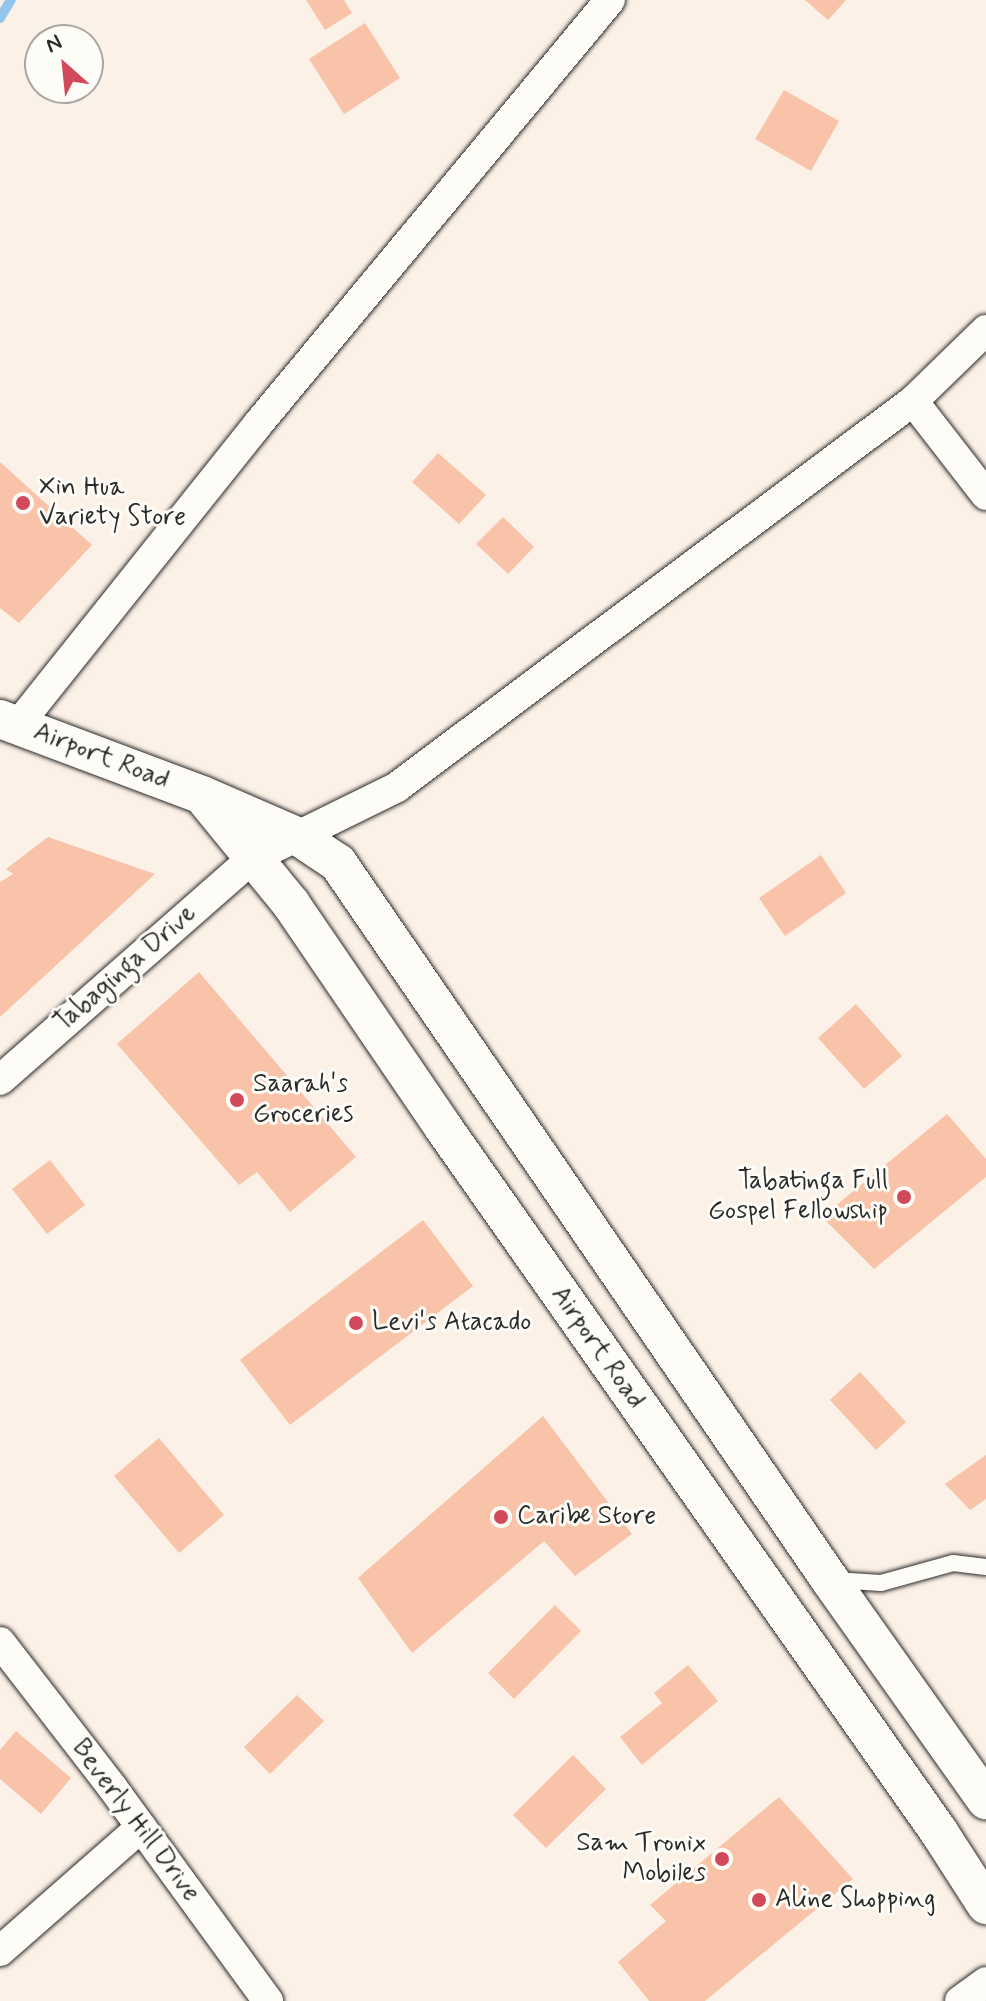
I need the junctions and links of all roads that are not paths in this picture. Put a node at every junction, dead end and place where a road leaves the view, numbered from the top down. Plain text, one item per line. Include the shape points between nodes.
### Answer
1 (610, 0) edge
2 (986, 330) edge
3 (913, 401) junction
4 (956, 457) junction
5 (986, 459) edge
6 (986, 495) edge
7 (8, 722) edge
8 (202, 795) junction
9 (299, 837) junction
10 (253, 858) junction
11 (0, 1080) edge
12 (986, 1567) edge
13 (830, 1580) junction
14 (0, 1642) edge
15 (986, 1800) edge
16 (141, 1827) junction
17 (986, 1905) edge
18 (0, 1951) edge
19 (986, 1982) edge
20 (268, 2001) edge
21 (960, 2001) edge

1 - 7 street
2 - 3 street, Tabaginga Drive
3 - 4 street
3 - 9 street, Tabaginga Drive via 397,787
4 - 5 street
4 - 6 street
7 - 8 street, Airport Road
8 - 9 street, Airport Road
8 - 10 street, Airport Road
9 - 10 street, Tabaginga Drive
9 - 13 street, Airport Road via 338,863
10 - 11 street, Tabaginga Drive
10 - 17 street, Airport Road via 291,904
12 - 13 lane via 953,1563 881,1583
13 - 15 street, Airport Road
14 - 16 street, Beverly Hill Drive
16 - 18 street
16 - 20 street, Beverly Hill Drive
19 - 21 street

